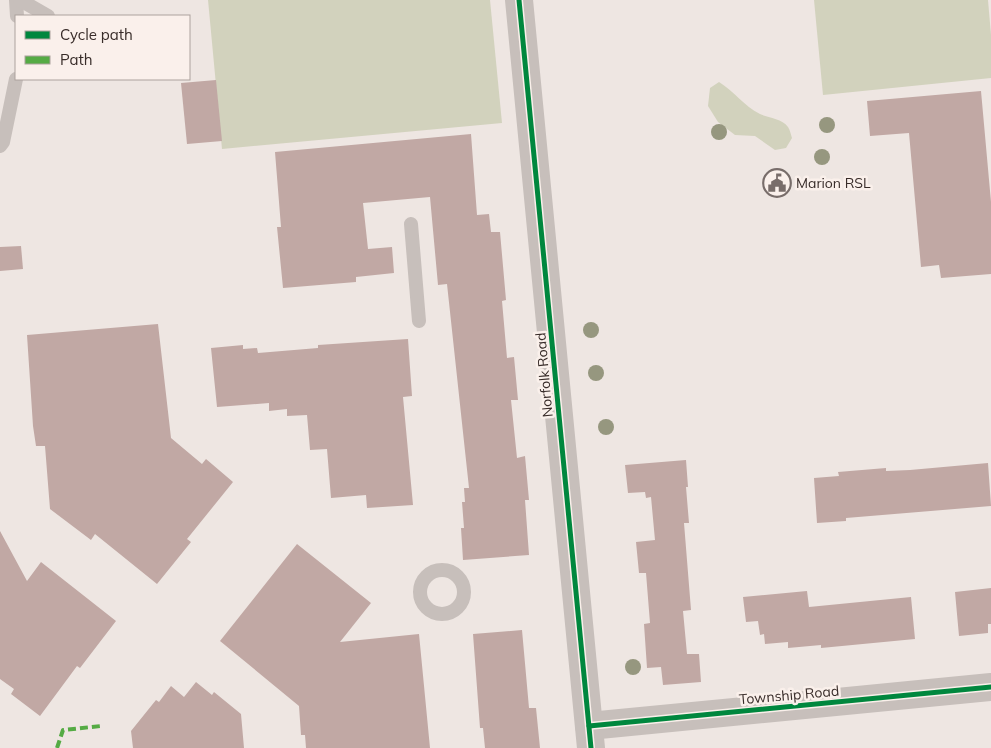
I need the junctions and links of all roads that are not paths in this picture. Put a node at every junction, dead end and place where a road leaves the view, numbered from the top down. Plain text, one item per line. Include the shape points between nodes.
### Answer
1 (16, 0) edge
2 (20, 0) edge
3 (519, 0) edge
4 (17, 15) edge
5 (46, 15) edge
6 (16, 80) edge
7 (0, 146) edge
8 (411, 224) dead end
9 (419, 321) dead end
10 (991, 687) edge
11 (590, 737) edge

1 - 4 lane
2 - 5 lane
3 - 11 street, Norfolk Road
6 - 7 lane
8 - 9 lane
10 - 11 street, Township Road

